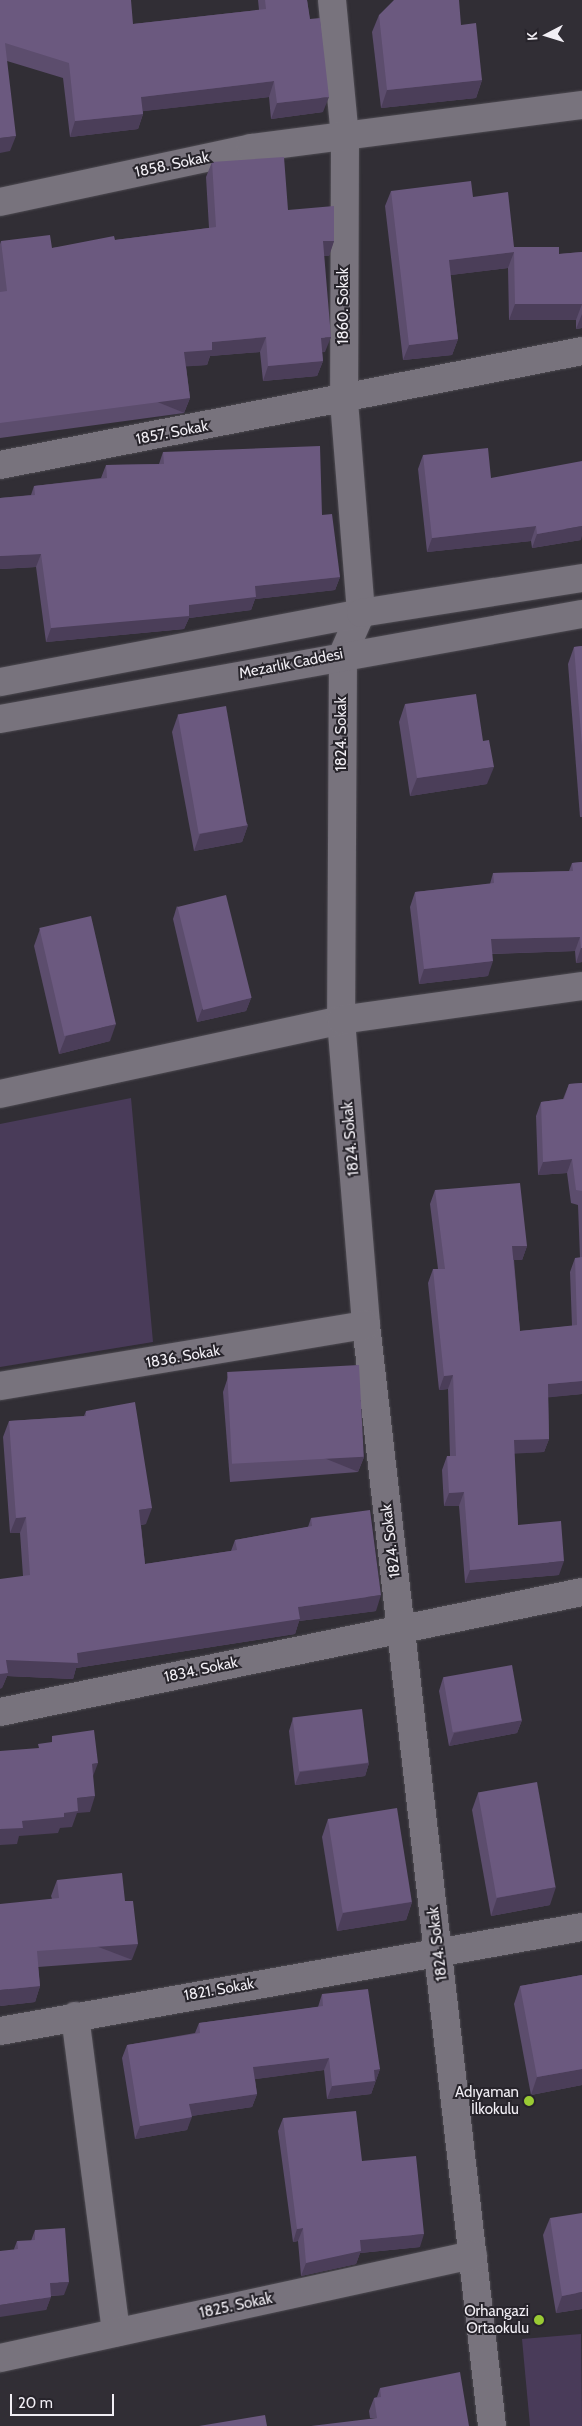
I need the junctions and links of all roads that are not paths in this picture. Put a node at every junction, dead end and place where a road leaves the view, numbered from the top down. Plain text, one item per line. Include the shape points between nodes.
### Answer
1 (332, 0) edge
2 (582, 105) edge
3 (345, 138) junction
4 (0, 202) edge
5 (582, 352) edge
6 (344, 401) junction
7 (0, 465) edge
8 (582, 578) edge
9 (361, 613) junction
10 (582, 614) edge
11 (343, 654) junction
12 (0, 682) edge
13 (0, 719) edge
14 (582, 986) edge
15 (341, 1020) junction
16 (0, 1094) edge
17 (366, 1325) junction
18 (0, 1386) edge
19 (582, 1592) edge
20 (401, 1628) junction
21 (0, 1712) edge
22 (582, 1928) edge
23 (439, 1951) junction
24 (75, 2016) junction
25 (0, 2030) edge
26 (473, 2255) junction
27 (116, 2332) junction
28 (0, 2358) edge
29 (492, 2426) edge

1 - 3 street, 1860. Sokak
2 - 3 street, 1858. Sokak
3 - 4 street, 1858. Sokak via 250,148
3 - 6 street, 1860. Sokak
5 - 6 street, 1857. Sokak
6 - 7 street, 1857. Sokak
6 - 9 street, 1860. Sokak
8 - 9 street
9 - 11 street
9 - 12 street
10 - 11 street, Mezarlık Caddesi
11 - 13 street, Mezarlık Caddesi
11 - 15 street, 1824. Sokak
14 - 15 street
15 - 16 street
15 - 17 street, 1824. Sokak
17 - 18 street, 1836. Sokak
17 - 20 street, 1824. Sokak
19 - 20 street, 1834. Sokak
20 - 21 street, 1834. Sokak
20 - 23 street, 1824. Sokak
22 - 23 street, 1821. Sokak
23 - 24 street, 1821. Sokak
23 - 26 street, 1824. Sokak
24 - 25 street, 1821. Sokak
24 - 27 street
26 - 27 street, 1825. Sokak
26 - 29 street, 1824. Sokak
27 - 28 street, 1825. Sokak

